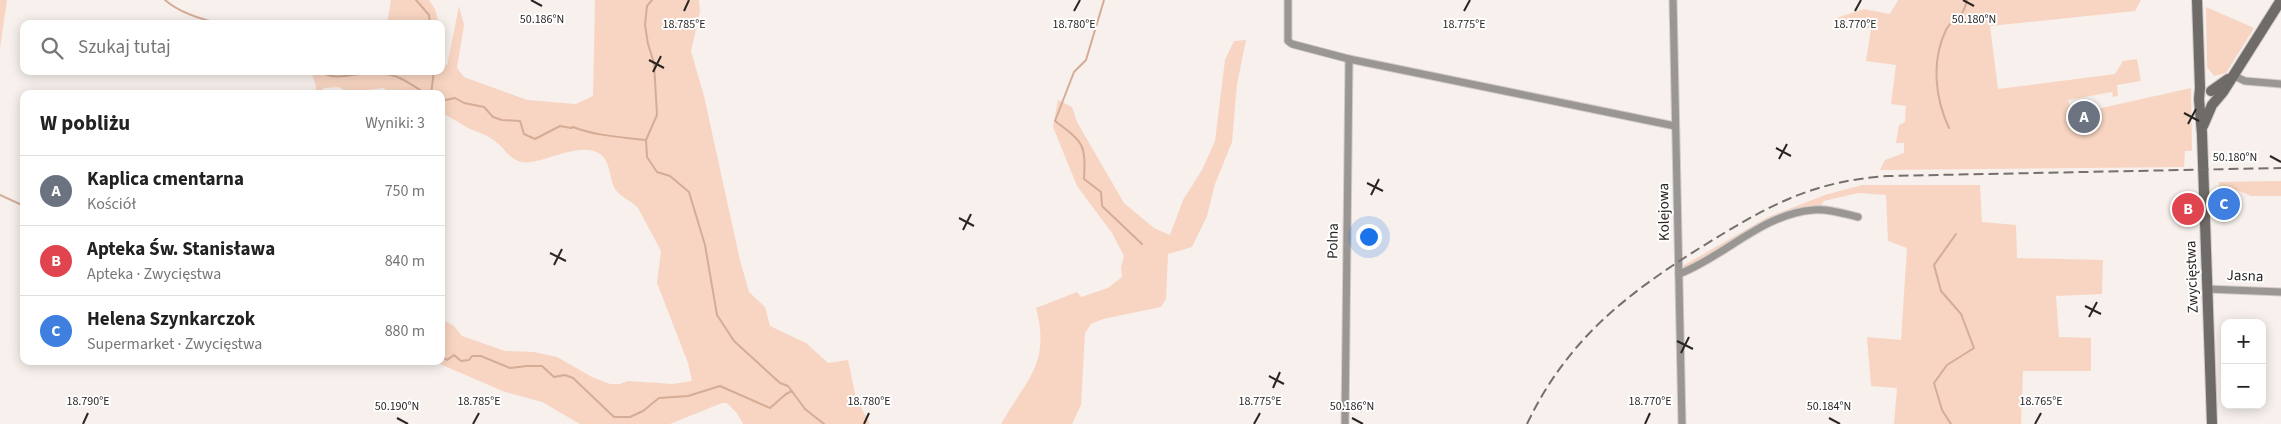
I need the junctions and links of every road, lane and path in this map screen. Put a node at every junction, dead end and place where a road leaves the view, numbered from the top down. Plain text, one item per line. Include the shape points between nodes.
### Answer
1 (1288, 0) edge
2 (1673, 0) edge
3 (2198, 0) edge
4 (2281, 0) edge
5 (1349, 59) junction
6 (2232, 75) junction
7 (2281, 84) edge
8 (2205, 94) junction
9 (2214, 103) junction
10 (1675, 126) junction
11 (2202, 128) junction
12 (1858, 217) dead end
13 (1679, 274) junction
14 (2208, 288) junction
15 (2281, 292) edge
16 (1345, 424) edge
17 (1682, 424) edge
18 (2212, 424) edge

1 - 5 street via 1288,41
2 - 10 street, Kolejowa
3 - 8 street via 2199,72
4 - 6 street, Zwycięstwa
5 - 10 street
5 - 16 street, Polna
6 - 7 street via 2245,81
6 - 8 street
6 - 9 street, Zwycięstwa
8 - 9 street via 2215,95
8 - 9 street via 2206,107
8 - 11 street, Zwycięstwa
9 - 11 street, Zwycięstwa
10 - 13 street, Kolejowa
11 - 14 street, Zwycięstwa
12 - 13 street via 1815,209 1796,213 1743,237 1693,269
13 - 17 street, Kolejowa
14 - 15 street, Jasna
14 - 18 street, Zwycięstwa

